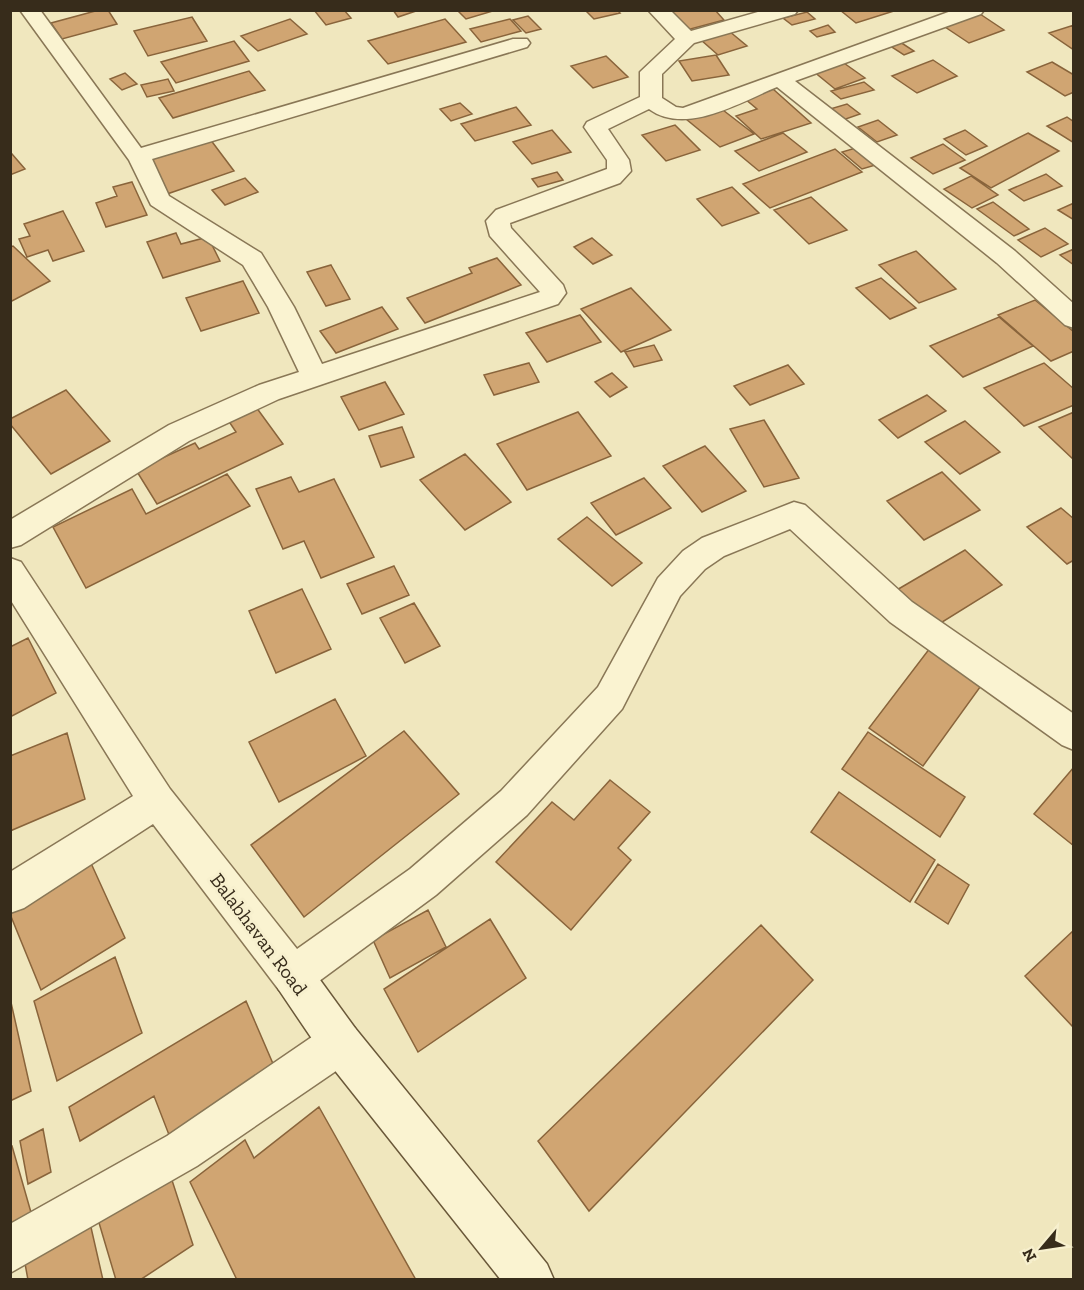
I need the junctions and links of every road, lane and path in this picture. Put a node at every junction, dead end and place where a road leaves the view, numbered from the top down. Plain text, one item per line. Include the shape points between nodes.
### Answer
1 (30, 10) edge
2 (658, 10) edge
3 (788, 10) edge
4 (974, 10) edge
5 (687, 39) junction
6 (520, 43) dead end
7 (780, 79) junction
8 (651, 100) junction
9 (139, 156) junction
10 (1074, 319) edge
11 (315, 377) junction
12 (10, 536) edge
13 (14, 584) edge
14 (1074, 734) edge
15 (157, 801) junction
16 (10, 894) edge
17 (293, 976) junction
18 (340, 1043) junction
19 (10, 1250) edge
20 (531, 1280) edge

1 - 9 street
2 - 5 street
3 - 5 street
4 - 7 street
5 - 8 street via 651,72
6 - 9 street
7 - 8 street via 689,114 675,115
7 - 10 street via 1006,257
8 - 11 street via 595,127 618,160 619,171 612,178 504,215 498,221 499,230 550,285 549,298
9 - 11 street via 159,200 252,259
11 - 12 street via 269,392 179,433
13 - 15 street, Balabhavan Road
14 - 17 street via 901,612 794,514 713,546 694,560 669,587 610,698 514,803 423,882
15 - 16 street
15 - 17 street, Balabhavan Road
17 - 18 street, Balabhavan Road
18 - 19 street via 183,1151
18 - 20 street, Balabhavan Road

